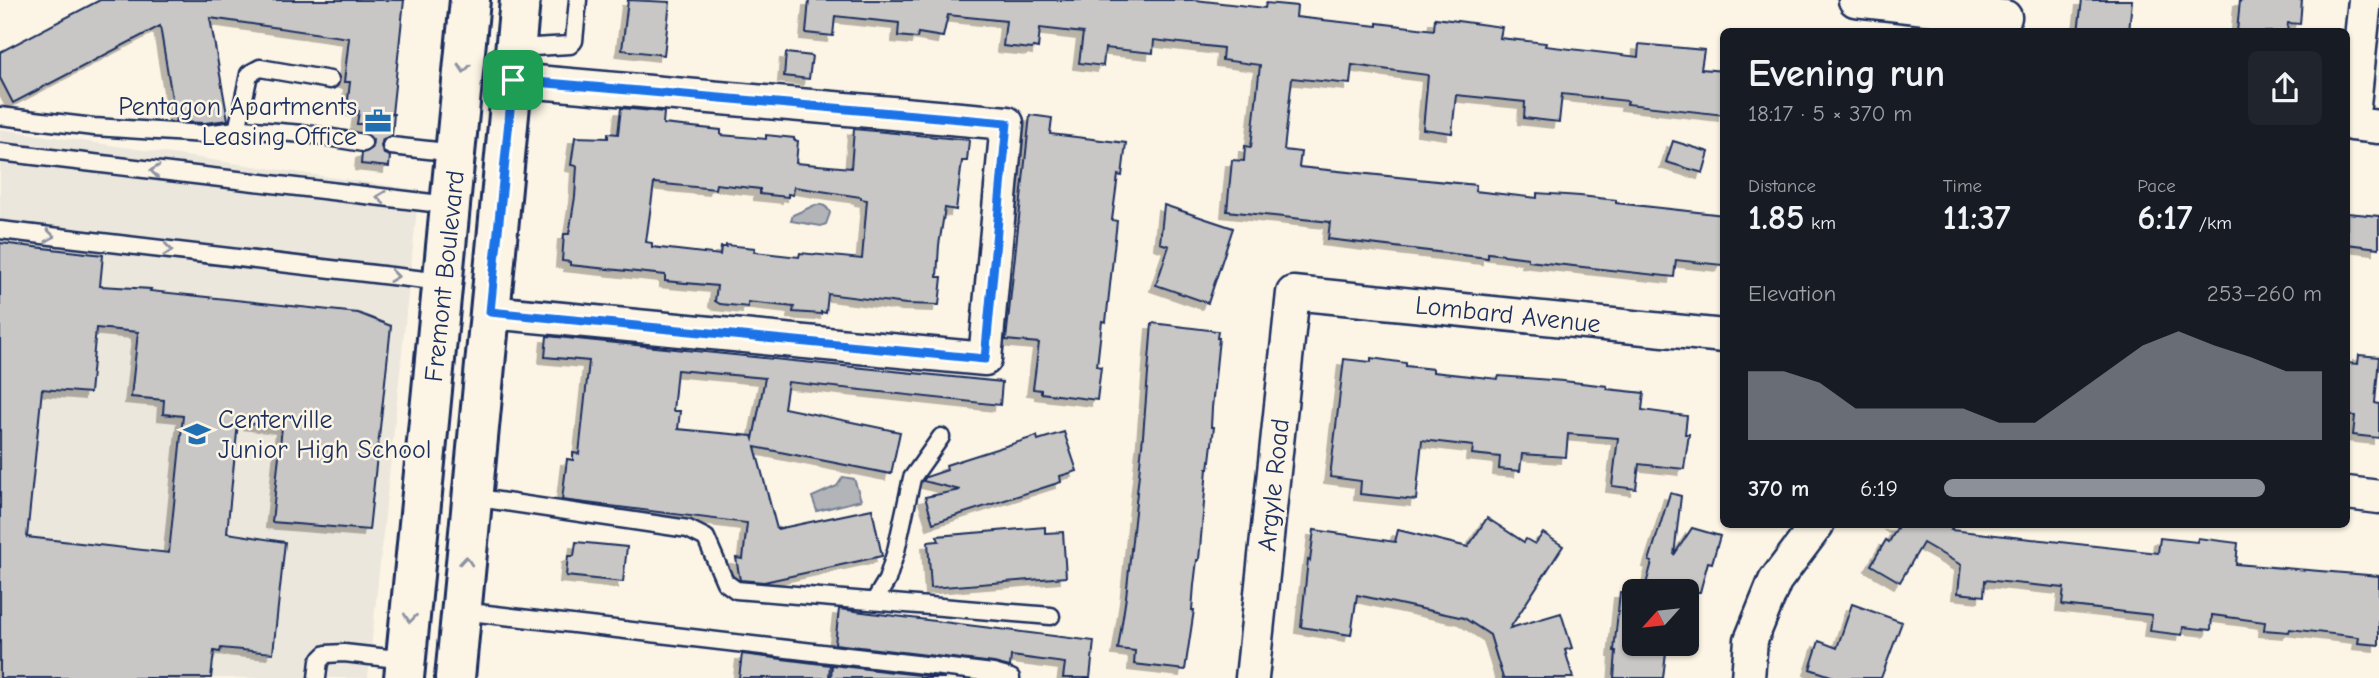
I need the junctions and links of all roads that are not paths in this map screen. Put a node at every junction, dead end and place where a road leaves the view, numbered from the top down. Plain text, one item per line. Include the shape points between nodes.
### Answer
1 (470, 0) edge
2 (520, 0) edge
3 (578, 0) edge
4 (1854, 0) edge
5 (2365, 0) edge
6 (2006, 16) edge
7 (514, 64) junction
8 (330, 80) dead end
9 (0, 116) edge
10 (2365, 126) edge
11 (237, 131) junction
12 (363, 143) dead end
13 (391, 146) dead end
14 (0, 152) edge
15 (456, 153) junction
16 (449, 205) junction
17 (0, 230) edge
18 (442, 282) junction
19 (1293, 293) joint
20 (490, 312) junction
21 (1720, 336) edge
22 (941, 437) dead end
23 (2350, 493) edge
24 (472, 496) junction
25 (2379, 497) edge
26 (1815, 528) edge
27 (876, 600) junction
28 (461, 611) junction
29 (1051, 616) dead end
30 (405, 669) edge
31 (1261, 677) edge
32 (317, 678) edge
33 (455, 678) edge
34 (1011, 678) edge
35 (1748, 678) edge

1 -> 15 main road, Fremont Boulevard
2 - 7 main road, Fremont Boulevard
3 - 7 lane via 570,45
4 - 6 street
5 - 10 street
7 - 20 main road, Fremont Boulevard
7 - 20 street via 1007,123 985,359
8 - 11 lane via 260,68 249,74
9 - 11 lane via 136,130
11 - 12 lane
13 - 15 lane
16 -> 14 lane
15 - 16 main road, Fremont Boulevard
16 - 18 main road, Fremont Boulevard
17 -> 18 lane
18 -> 30 main road, Fremont Boulevard
19 - 21 street, Lombard Avenue
19 - 31 street, Argyle Road
20 - 24 main road, Fremont Boulevard
22 - 27 lane via 912,478 896,551
23 - 25 street
24 - 27 lane via 688,529 706,538 725,582 736,590
28 -> 24 main road, Fremont Boulevard
26 - 35 street via 1775,581 1751,640
27 - 29 lane
28 - 33 main road, Fremont Boulevard
28 - 34 lane
30 - 32 lane via 344,653 326,654 319,661

